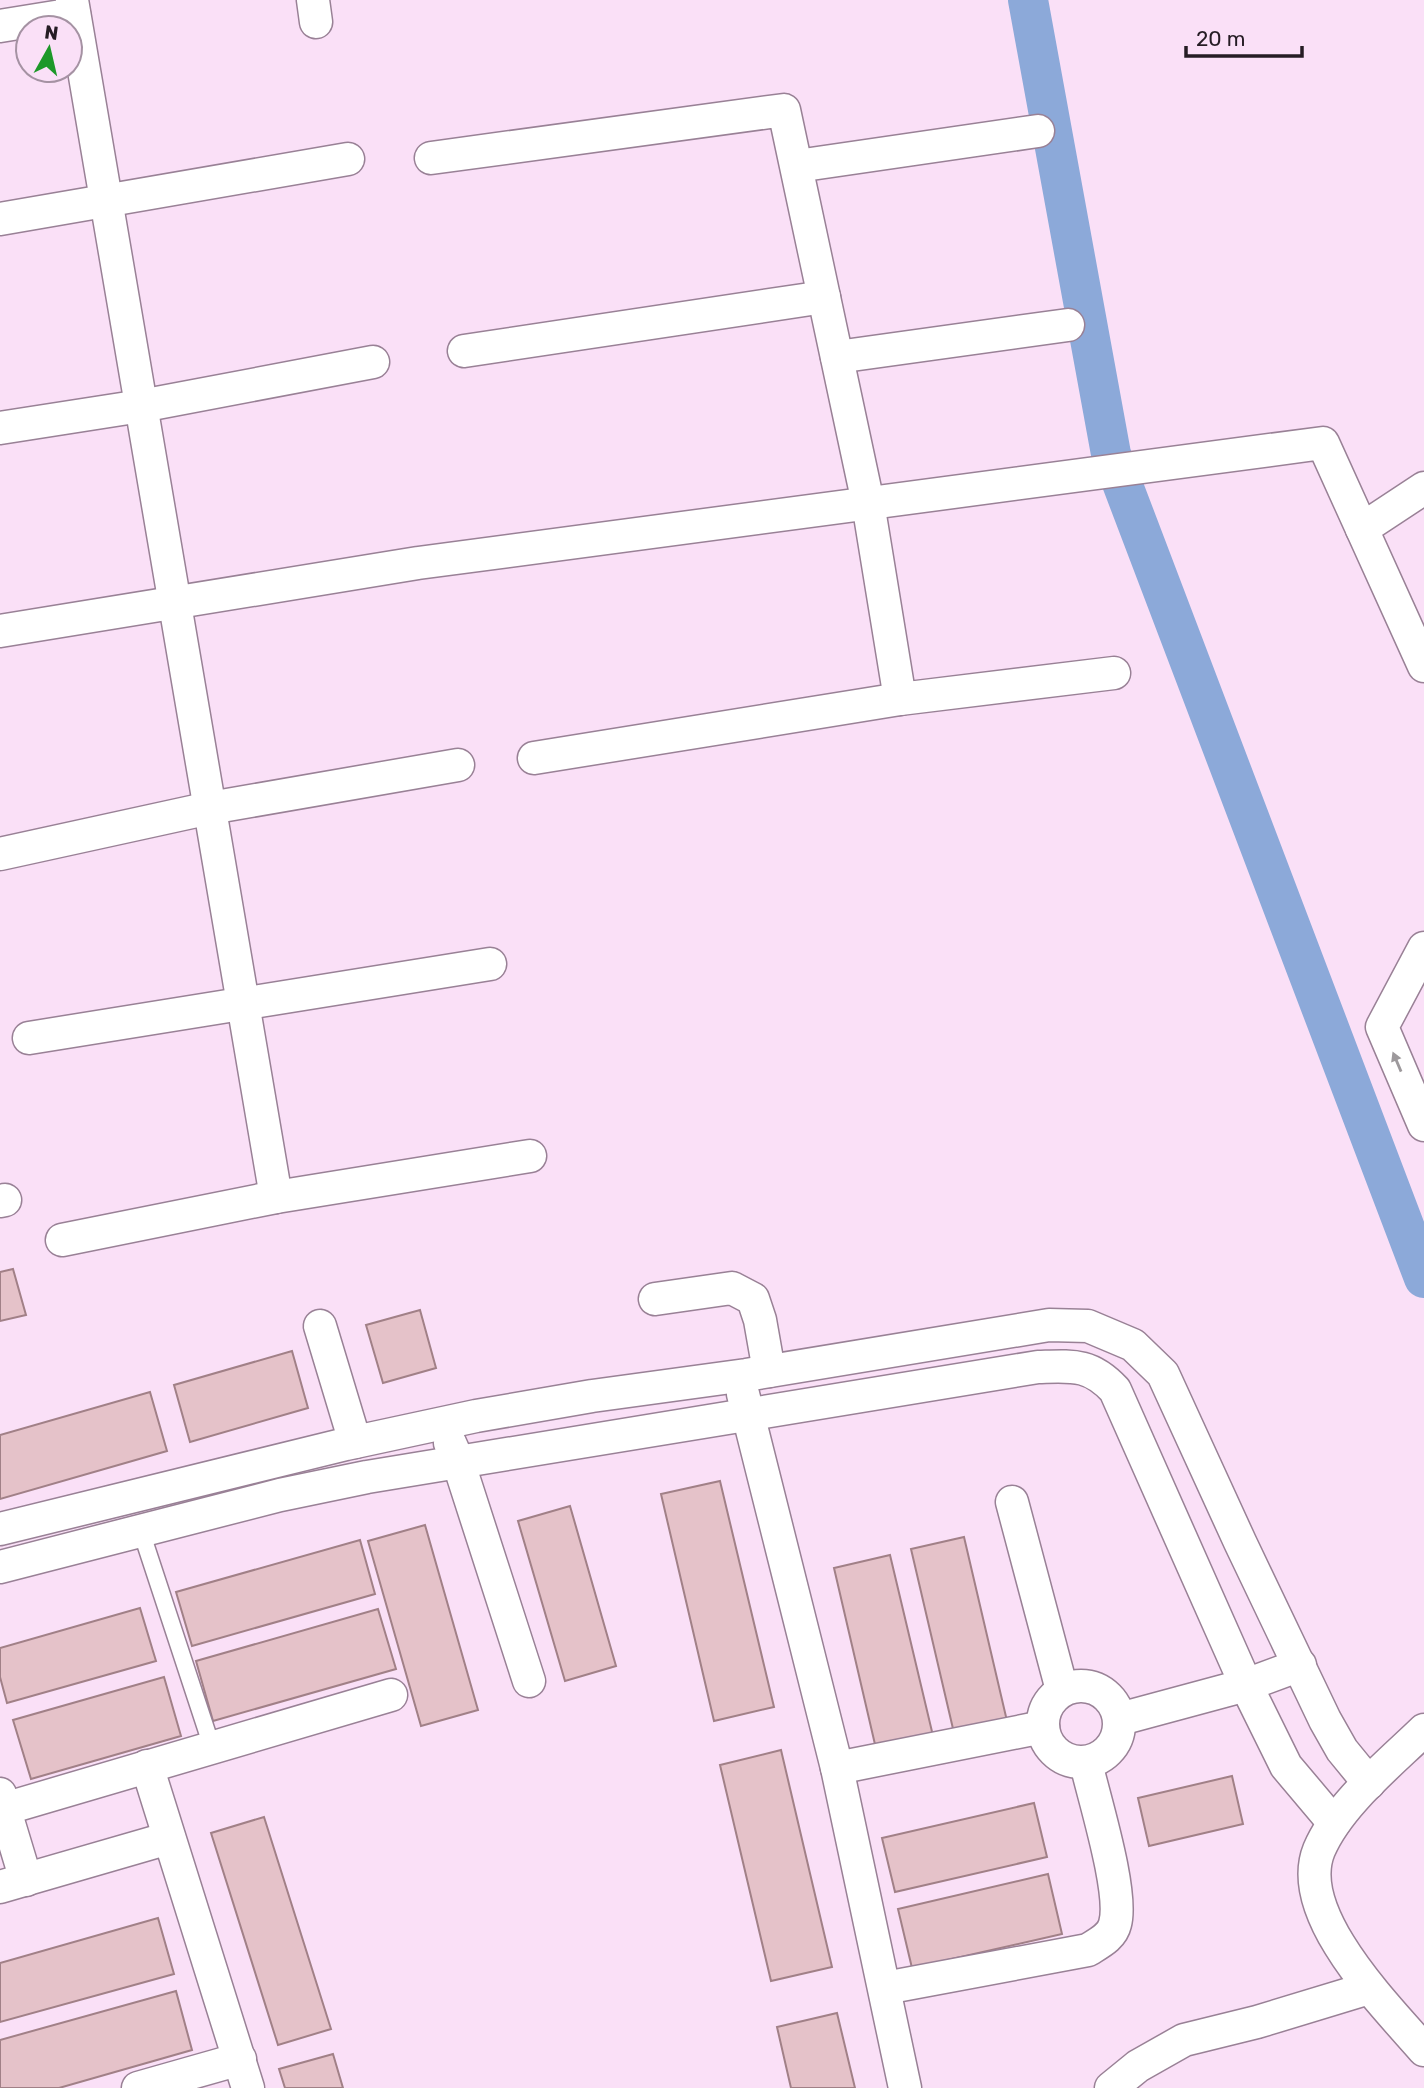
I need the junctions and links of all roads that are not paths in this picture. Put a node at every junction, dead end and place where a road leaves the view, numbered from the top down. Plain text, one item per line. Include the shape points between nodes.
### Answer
1 (73, 7) edge
2 (0, 26) edge
3 (1038, 131) dead end
4 (431, 158) dead end
5 (348, 159) dead end
6 (797, 166) junction
7 (106, 200) junction
8 (0, 219) edge
9 (824, 297) junction
10 (1068, 325) dead end
11 (464, 351) dead end
12 (837, 357) junction
13 (373, 362) dead end
14 (141, 406) junction
15 (0, 428) edge
16 (1424, 488) edge
17 (868, 503) junction
18 (1362, 529) junction
19 (174, 603) junction
20 (0, 631) edge
21 (1424, 666) edge
22 (1114, 673) dead end
23 (900, 699) junction
24 (534, 758) dead end
25 (458, 765) dead end
26 (210, 808) junction
27 (0, 854) edge
28 (1424, 948) edge
29 (490, 964) dead end
30 (243, 1005) junction
31 (29, 1038) dead end
32 (1424, 1125) edge
33 (530, 1156) dead end
34 (276, 1197) junction
35 (62, 1240) dead end
36 (655, 1299) dead end
37 (320, 1326) dead end
38 (769, 1371) junction
39 (739, 1376) junction
40 (748, 1416) junction
41 (442, 1424) junction
42 (355, 1442) junction
43 (458, 1461) junction
44 (1012, 1502) dead end
45 (0, 1529) edge
46 (141, 1531) junction
47 (0, 1567) edge
48 (1300, 1665) junction
49 (529, 1681) dead end
50 (1246, 1685) junction
51 (1062, 1690) junction
52 (391, 1695) dead end
53 (1120, 1719) junction
54 (1043, 1727) junction
55 (1424, 1730) edge
56 (212, 1747) junction
57 (1086, 1763) junction
58 (147, 1766) junction
59 (837, 1768) junction
60 (1369, 1783) junction
61 (2, 1802) edge
62 (1334, 1823) junction
63 (169, 1838) junction
64 (13, 1884) edge
65 (884, 1988) junction
66 (1369, 1988) junction
67 (1424, 2049) edge
68 (244, 2073) edge
69 (138, 2088) edge
70 (905, 2088) edge
71 (1111, 2088) edge

1 - 2 street
1 - 7 street
3 - 6 street
4 - 6 street via 784,110
5 - 7 street
6 - 9 street
7 - 8 street
7 - 14 street
9 - 11 street
9 - 12 street
10 - 12 street
12 - 17 street
13 - 14 street
14 - 15 street
14 - 19 street
16 - 18 street
17 - 18 street via 1323,443
17 - 19 street via 418,563
17 - 23 street
18 - 21 street
19 - 20 street
19 - 26 street
22 - 23 street
23 - 24 street
25 - 26 street
26 - 27 street
26 - 30 street
32 -> 28 street via 1382,1027
29 - 30 street
30 - 31 street
30 - 34 street
33 - 34 street
34 - 35 street
36 - 38 street via 732,1288 753,1299
37 - 42 street
38 - 39 street
38 - 48 street via 1049,1325 1088,1325 1133,1345 1163,1374
39 - 40 street
39 - 41 street via 593,1396
40 - 43 street
40 - 50 street via 1038,1367 1073,1366 1101,1375 1126,1412
40 - 59 street
41 - 42 street
41 - 43 street
42 - 45 street
43 - 46 street via 280,1495
43 - 49 street
44 - 51 street
46 - 47 street
46 - 56 lane
48 - 50 street
48 - 60 street via 1342,1750
50 - 53 street
50 - 62 street via 1286,1766
51 - 53 street via 1091,1687 1105,1693
51 - 54 street via 1044,1713
52 - 56 street
53 - 57 street via 1112,1748
54 - 57 street via 1056,1754
54 - 59 street
55 - 60 street
56 - 58 street
57 - 65 street via 1118,1899 1115,1925 1107,1937 1088,1950
58 - 61 street
58 - 63 street
59 - 65 street
60 - 62 street
61 - 64 street
62 - 66 street via 1318,1852 1317,1891 1342,1951
63 - 64 street
63 - 68 street
65 - 70 street
66 - 67 street
66 - 71 street via 1184,2040 1138,2066
68 - 69 street

